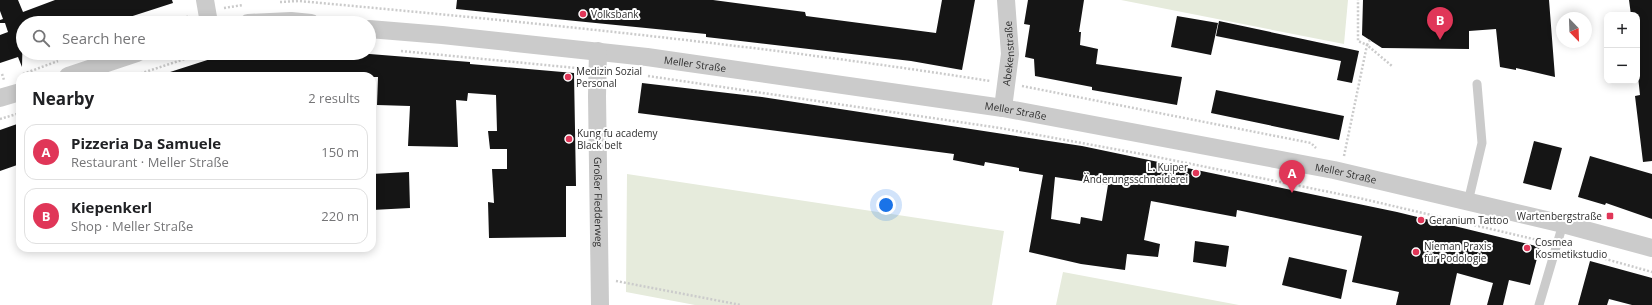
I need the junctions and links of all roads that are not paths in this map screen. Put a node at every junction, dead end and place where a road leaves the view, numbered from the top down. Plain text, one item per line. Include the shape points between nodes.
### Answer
1 (205, 0) edge
2 (1006, 0) edge
3 (208, 16) edge
4 (376, 29) edge
5 (598, 51) junction
6 (116, 60) edge
7 (80, 72) edge
8 (16, 83) edge
9 (1477, 84) dead end
10 (0, 98) edge
11 (1003, 108) junction
12 (1468, 202) junction
13 (1563, 224) junction
14 (1652, 248) edge
15 (600, 305) edge
16 (1539, 305) edge

1 - 3 street
2 - 11 street, Abekenstraße via 1010,54
4 - 5 street, Meller Straße
5 - 11 street, Meller Straße
5 - 15 street, Großer Fledderweg
6 - 7 street
8 - 10 street
9 - 12 lane via 1482,143
11 - 12 street, Meller Straße via 1340,172
12 - 13 street, Meller Straße
13 - 14 street, Meller Straße
13 - 16 lane

